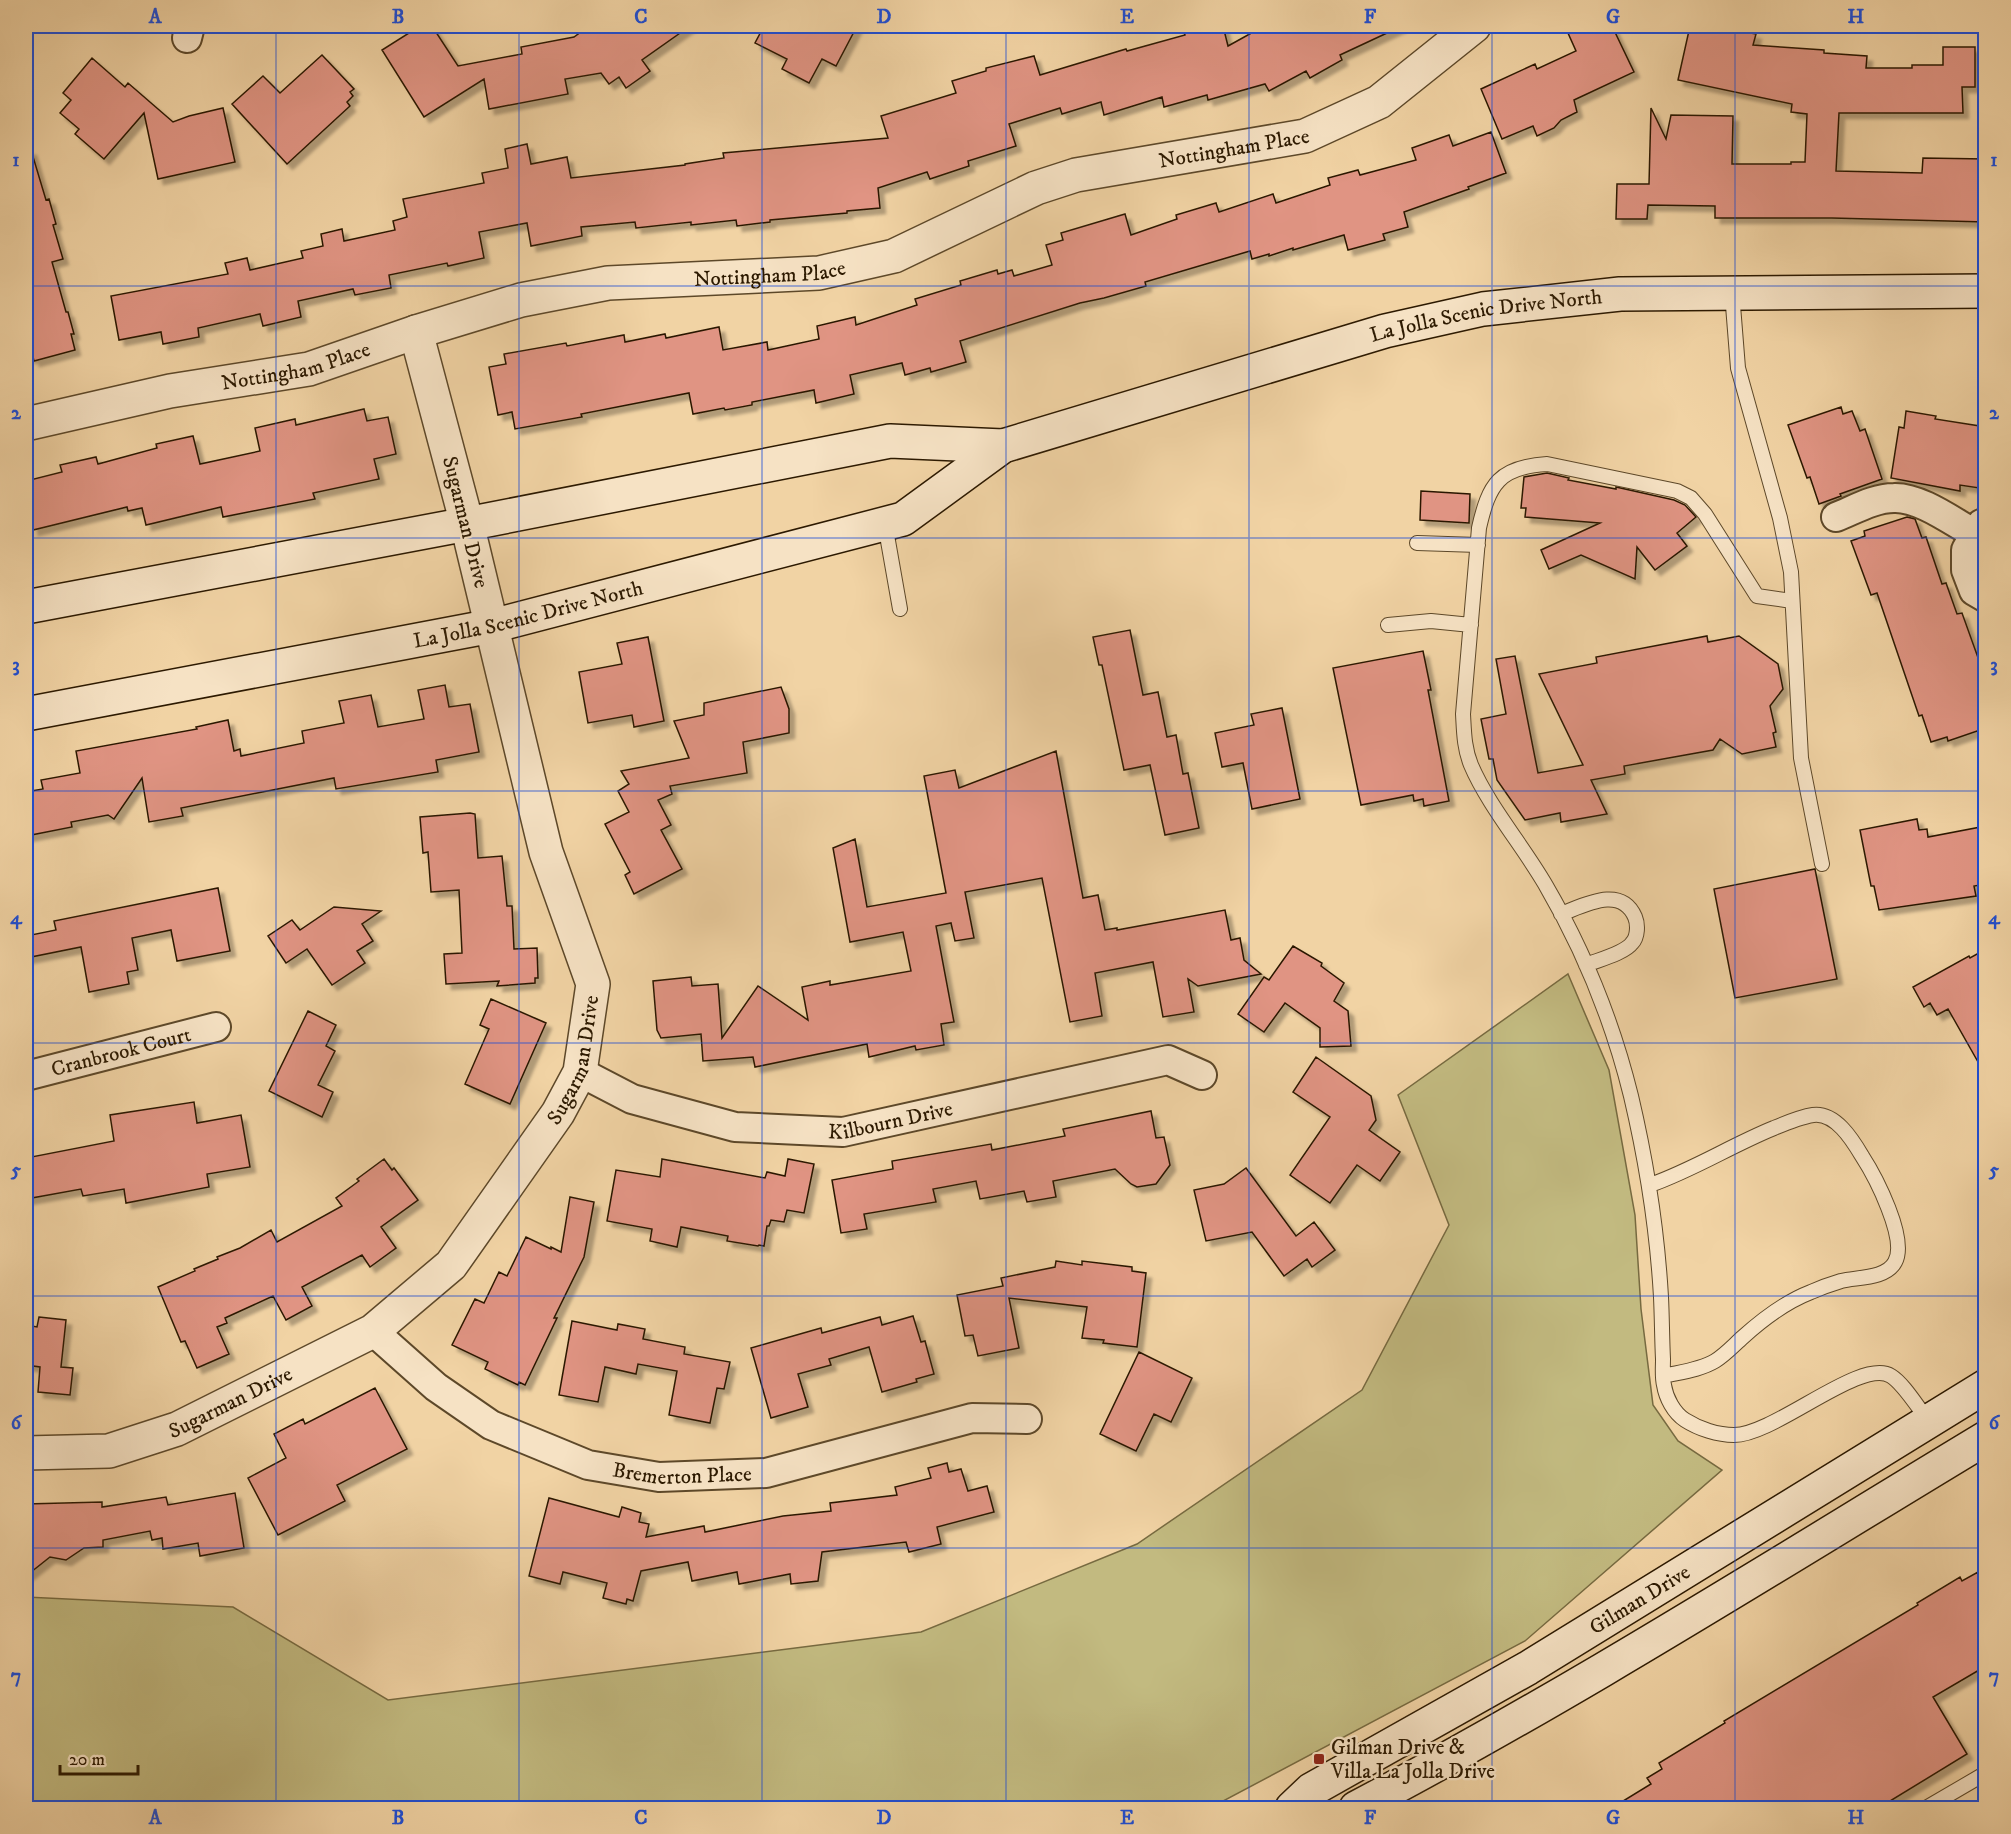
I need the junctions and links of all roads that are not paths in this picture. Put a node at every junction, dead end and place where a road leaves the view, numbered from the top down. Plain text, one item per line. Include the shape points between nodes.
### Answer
1 (1474, 26) edge
2 (1986, 291) edge
3 (1732, 293) junction
4 (416, 332) junction
5 (26, 424) edge
6 (1003, 446) junction
7 (1836, 517) dead end
8 (467, 524) junction
9 (885, 524) junction
10 (1980, 528) edge
11 (1417, 543) dead end
12 (1478, 545) junction
13 (1986, 598) edge
14 (1792, 601) junction
15 (26, 608) edge
16 (900, 609) dead end
17 (1388, 625) dead end
18 (1471, 625) junction
19 (492, 626) junction
20 (26, 714) edge
21 (1822, 864) dead end
22 (1562, 914) junction
23 (1586, 965) junction
24 (216, 1026) dead end
25 (580, 1072) junction
26 (1202, 1075) dead end
27 (26, 1076) edge
28 (1650, 1185) junction
29 (373, 1331) junction
30 (1663, 1376) junction
31 (1986, 1386) edge
32 (1027, 1419) dead end
33 (1928, 1420) junction
34 (1986, 1438) edge
35 (26, 1453) edge
36 (1986, 1773) edge
37 (1292, 1809) edge
38 (1356, 1809) edge
39 (1926, 1809) edge

1 - 4 main road, Nottingham Place via 1379,102 1305,136 1076,175 1036,188 894,256 819,273 608,283 521,300
2 - 3 main road, La Jolla Scenic Drive North
3 - 6 main road, La Jolla Scenic Drive North via 1620,294 1483,309 1385,331
3 - 14 lane via 1736,358 1780,519 1791,572
4 - 5 main road, Nottingham Place via 309,369 170,391
4 - 8 main road, Sugarman Drive
6 - 8 main road, La Jolla Scenic Drive North via 890,441
6 - 9 main road, La Jolla Scenic Drive North via 903,519
7 - 10 street via 1895,498 1920,503
8 - 15 main road, La Jolla Scenic Drive North
8 - 19 main road, Sugarman Drive
9 - 16 lane
9 - 19 main road, La Jolla Scenic Drive North
10 - 13 street via 1966,550 1966,570 1974,591
11 - 12 lane
12 - 14 lane via 1485,501 1495,484 1509,471 1547,464 1677,491 1690,498 1705,514 1757,596
12 - 18 lane
14 - 21 lane via 1802,758
17 - 18 lane via 1431,621
18 - 22 lane via 1463,714 1464,741 1471,764
19 - 20 main road, La Jolla Scenic Drive North
19 - 25 main road, Sugarman Drive via 546,852 593,984
22 - 23 lane
22 - 23 lane via 1608,899 1630,907 1636,920 1633,943
23 - 28 lane via 1628,1084
24 - 27 street, Cranbrook Court
25 - 26 street, Kilbourn Drive via 633,1099 735,1127 843,1132 1168,1060
25 - 29 main road, Sugarman Drive via 558,1113 451,1265
28 - 30 lane via 1661,1297
28 - 30 lane via 1758,1134 1813,1115 1826,1115 1835,1120 1862,1155 1893,1218 1898,1244 1896,1261 1887,1270 1841,1281 1784,1304 1717,1360
29 - 32 street, Bremerton Place via 436,1387 491,1425 588,1465 659,1477 766,1473 972,1418
29 - 35 main road, Sugarman Drive via 177,1429 109,1450
30 - 33 lane via 1672,1406 1683,1419 1718,1434 1736,1435 1774,1423 1857,1377 1879,1372 1898,1382
31 - 33 main road, Gilman Drive
33 - 37 main road, Gilman Drive via 1528,1668 1311,1790
34 - 38 main road, Gilman Drive via 1624,1657
36 - 39 lane

